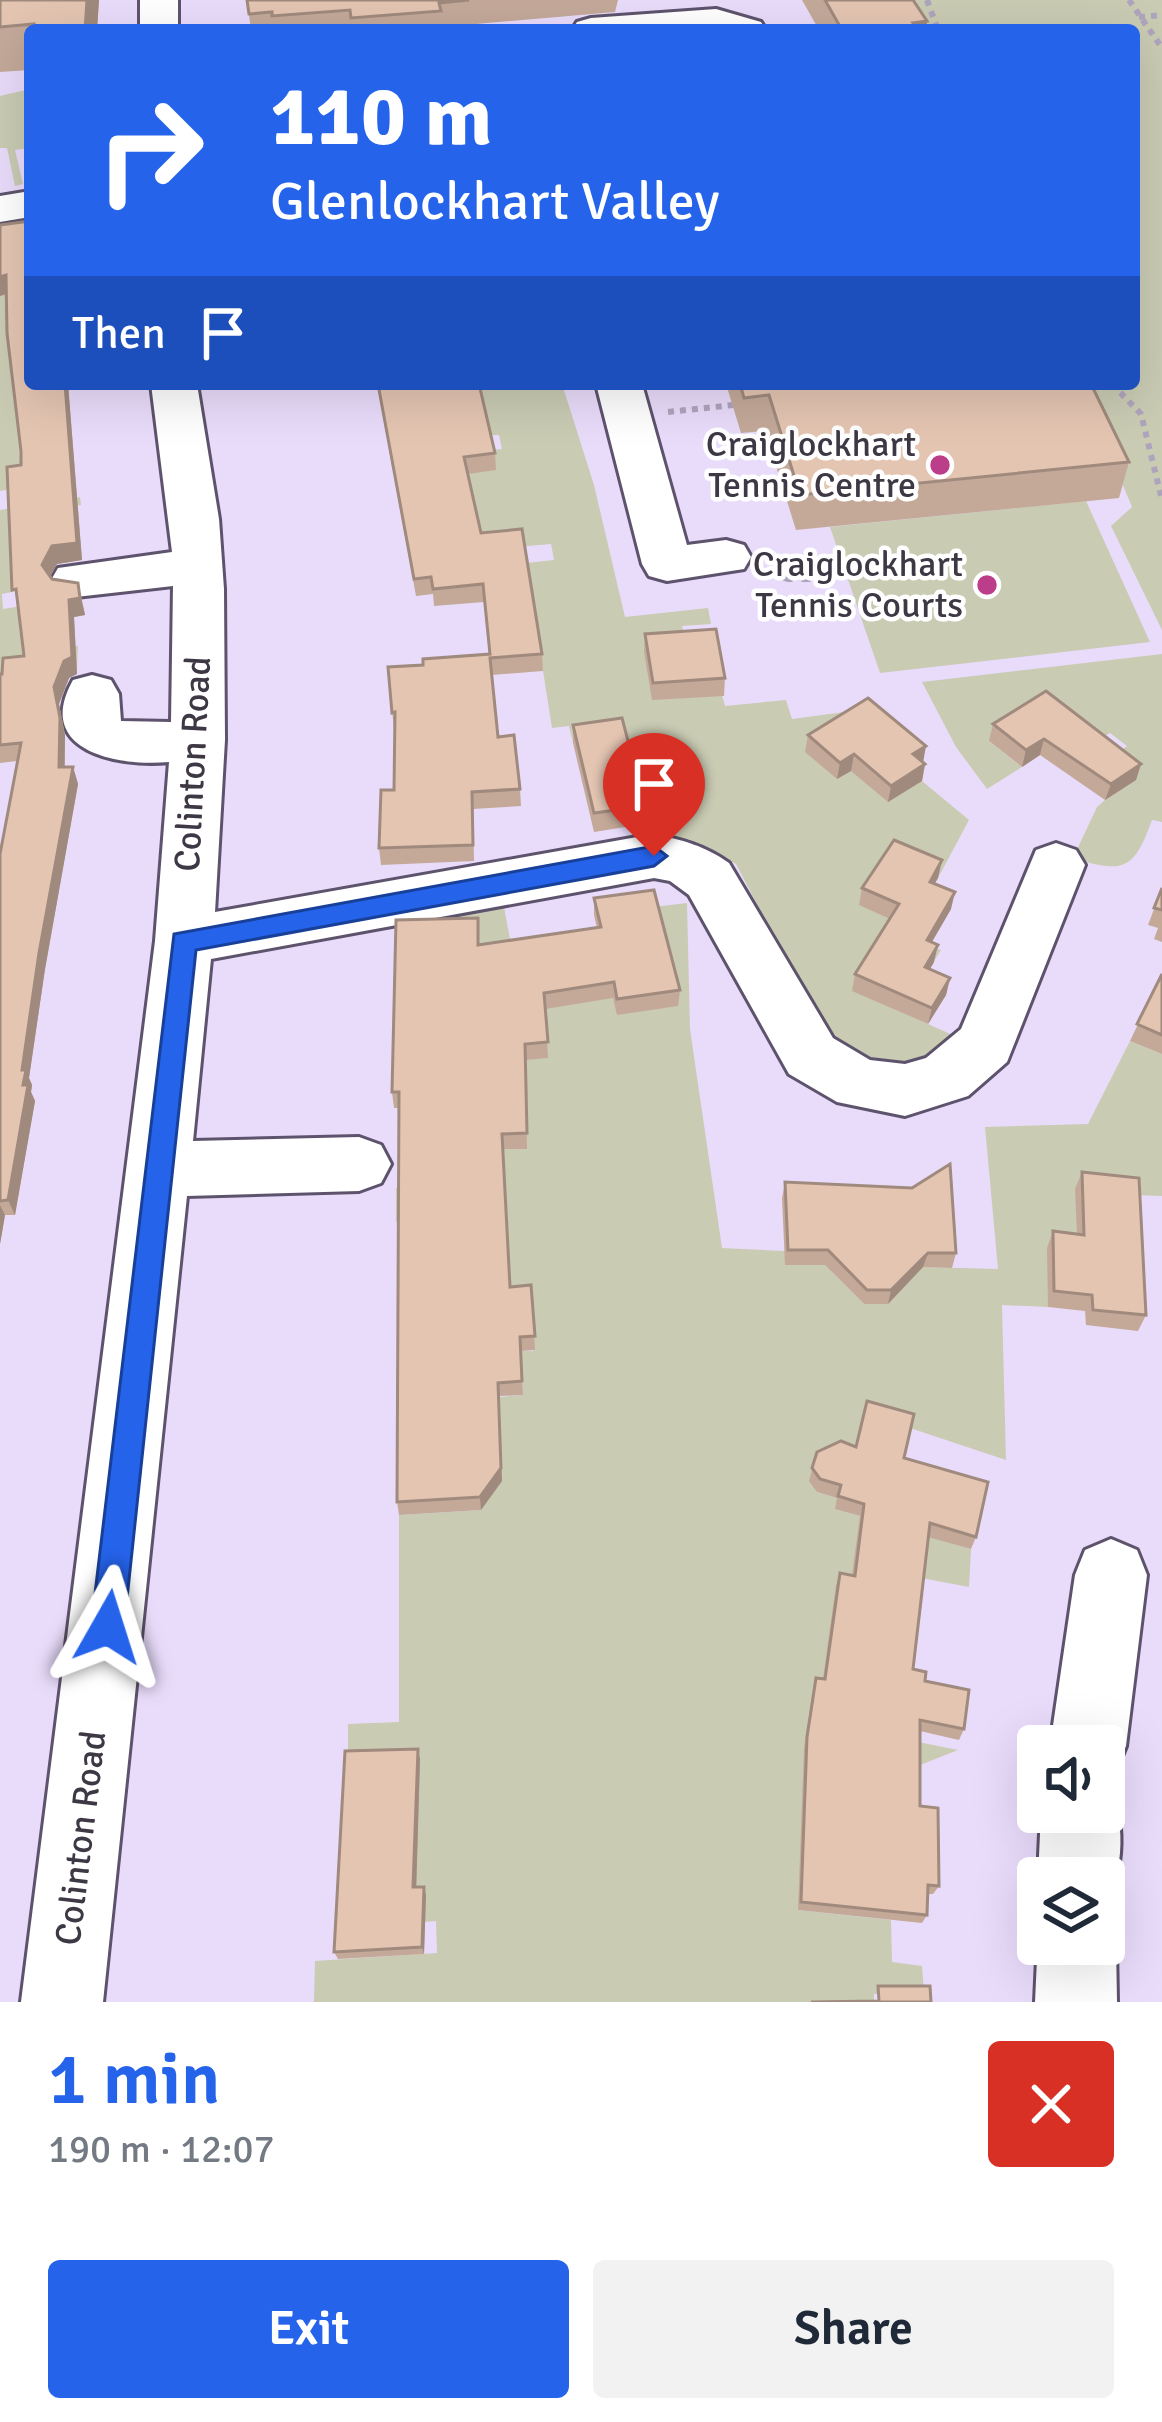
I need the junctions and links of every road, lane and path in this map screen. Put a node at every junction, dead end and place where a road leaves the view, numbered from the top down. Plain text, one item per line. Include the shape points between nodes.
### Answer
1 (1129, 0) edge
2 (1162, 15) edge
3 (1139, 17) junction
4 (674, 24) edge
5 (726, 24) edge
6 (1162, 48) edge
7 (175, 390) edge
8 (1118, 390) edge
9 (625, 400) edge
10 (733, 405) dead end
11 (1162, 500) edge
12 (726, 557) dead end
13 (197, 566) junction
14 (76, 580) edge
15 (92, 694) dead end
16 (197, 739) junction
17 (1056, 865) dead end
18 (184, 941) junction
19 (359, 1164) dead end
20 (158, 1169) junction
21 (1111, 1575) dead end
22 (1091, 1725) edge
23 (1076, 1965) edge
24 (62, 2002) edge
25 (1076, 2002) edge

1 - 3 path
2 - 3 path
3 - 6 path
4 - 5 street
7 - 13 street, Colinton Road
8 - 11 path via 1141,414
9 - 10 path
9 - 12 street via 667,564
13 - 14 street
13 - 16 street, Colinton Road
15 - 16 street via 92,726 104,737
16 - 18 street, Colinton Road
17 - 18 street via 985,1044 946,1078 905,1090 859,1084 811,1056 710,879 668,857
18 - 20 street, Colinton Road
19 - 20 street
20 - 24 street, Colinton Road
21 - 22 street
23 - 25 street

